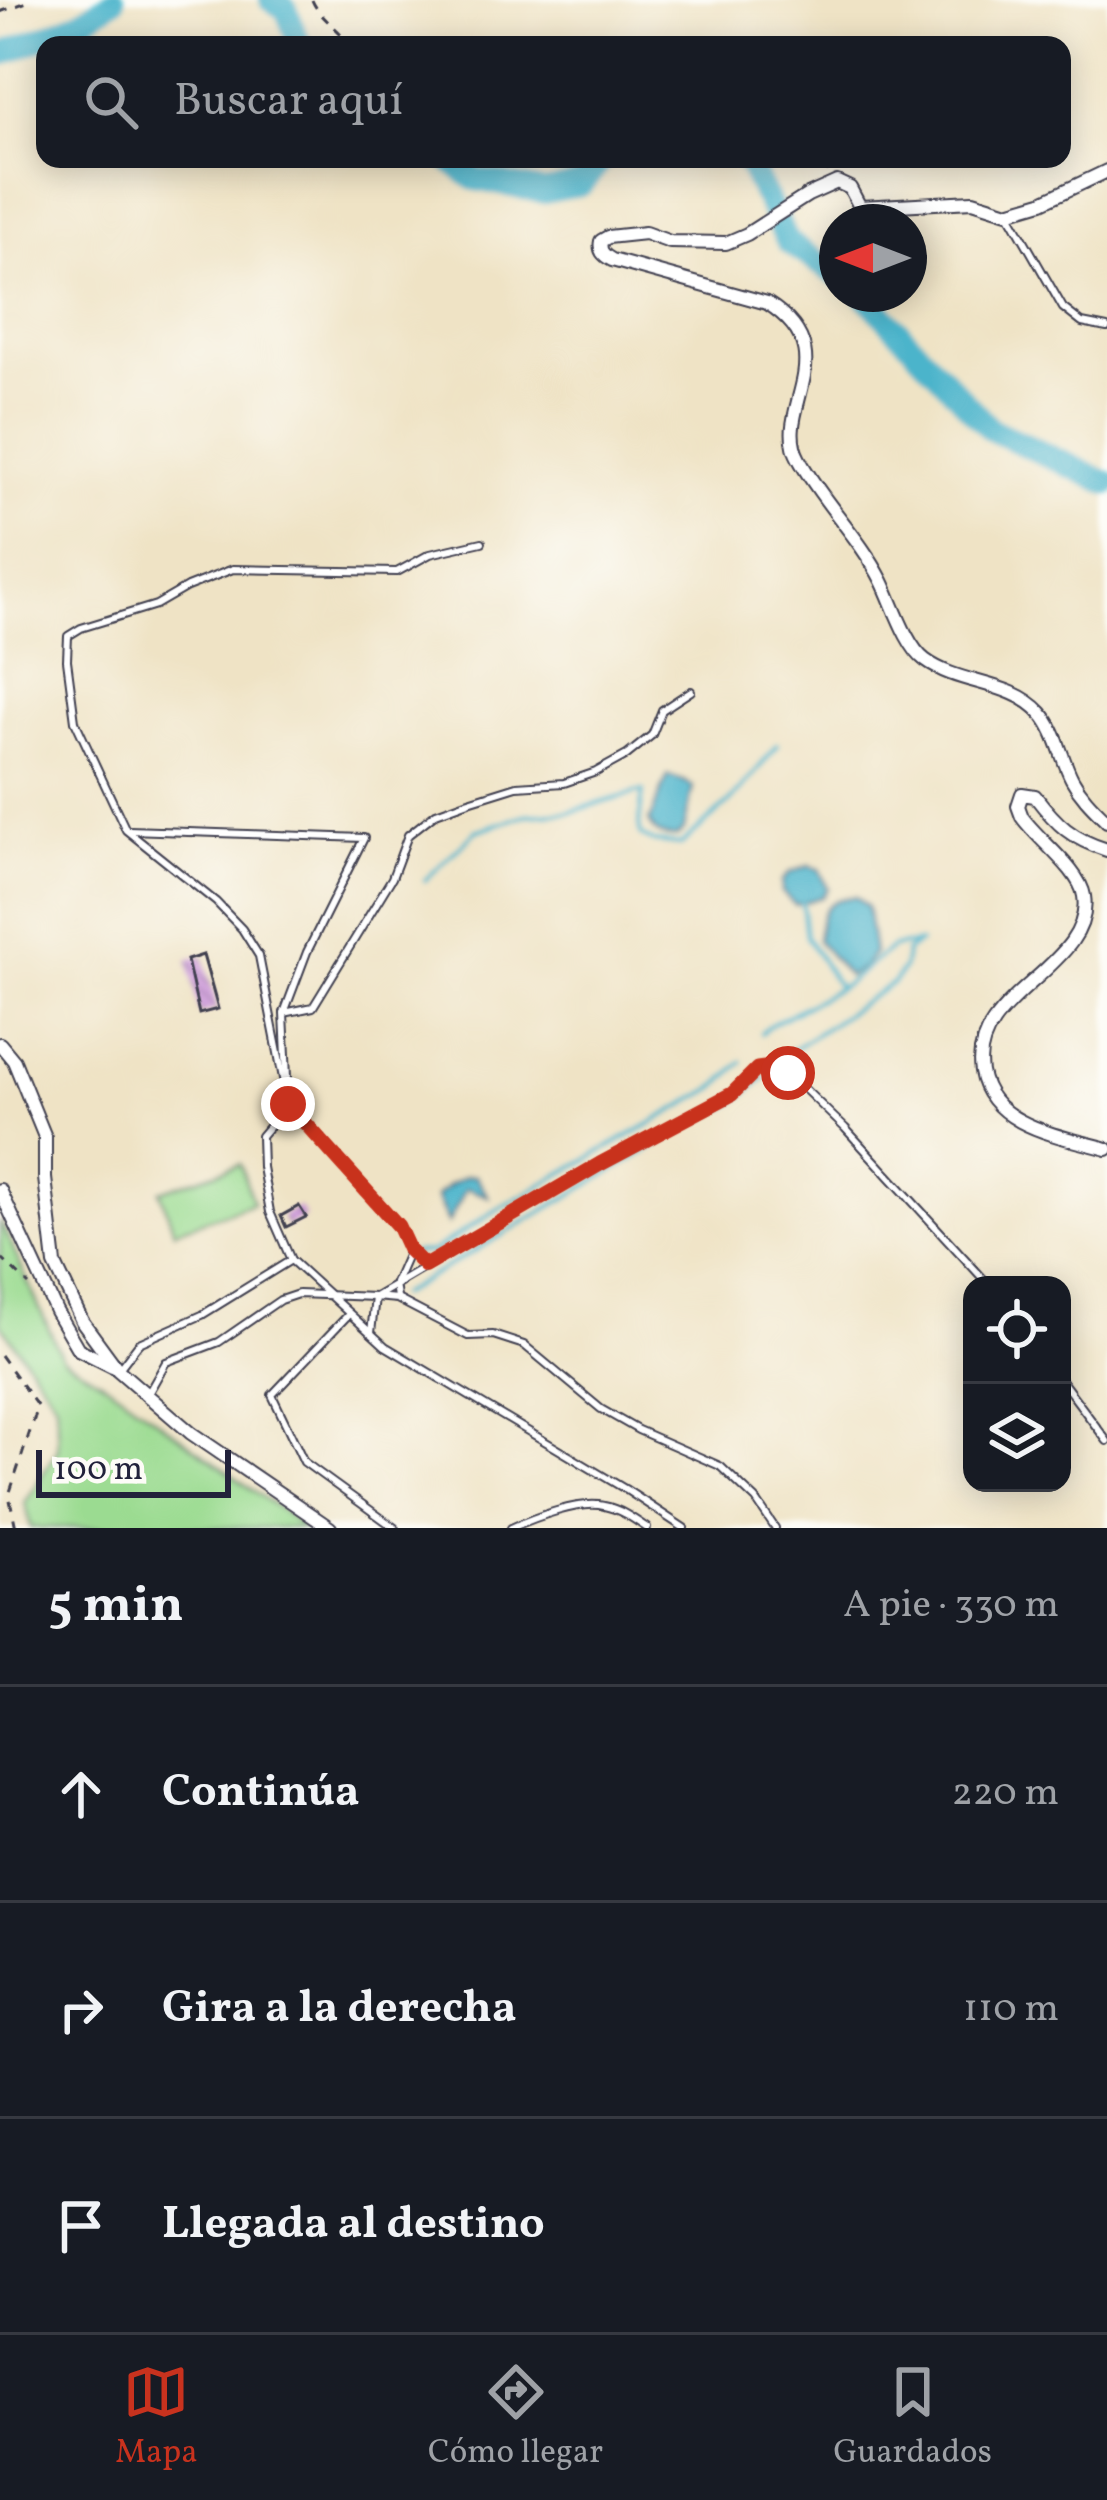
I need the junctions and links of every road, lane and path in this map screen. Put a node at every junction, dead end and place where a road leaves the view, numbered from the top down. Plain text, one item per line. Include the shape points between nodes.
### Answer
1 (32, 0) edge
2 (312, 0) edge
3 (0, 12) edge
4 (344, 36) edge
5 (824, 168) edge
6 (1107, 171) edge
7 (838, 182) junction
8 (1008, 212) junction
9 (1107, 328) edge
10 (482, 542) dead end
11 (691, 691) dead end
12 (1107, 821) edge
13 (126, 830) junction
14 (1107, 850) edge
15 (284, 1013) junction
16 (0, 1044) edge
17 (288, 1104) junction
18 (1107, 1154) edge
19 (0, 1190) edge
20 (409, 1250) junction
21 (0, 1257) edge
22 (291, 1260) junction
23 (425, 1266) junction
24 (981, 1276) edge
25 (395, 1283) junction
26 (28, 1284) dead end
27 (329, 1294) junction
28 (375, 1297) junction
29 (397, 1299) junction
30 (349, 1314) junction
31 (371, 1334) junction
32 (0, 1355) edge
33 (118, 1370) junction
34 (1064, 1384) edge
35 (147, 1395) junction
36 (1107, 1442) edge
37 (16, 1528) edge
38 (330, 1528) edge
39 (395, 1528) edge
40 (511, 1528) edge
41 (647, 1528) edge
42 (684, 1528) edge
43 (775, 1528) edge

1 - 3 path
2 - 4 path
5 - 7 path
6 - 8 street
7 - 8 street via 860,207 973,201
7 - 12 street via 726,243 645,233 608,237 600,246 612,260 781,312 805,348 790,439 879,576 916,652 951,674 1030,702 1054,732 1082,796
8 - 9 lane via 1063,308
10 - 13 lane via 397,572 233,568 68,636 75,721
11 - 15 lane via 662,710 652,735 596,772 517,786 436,813 408,835 392,878 313,1006
13 - 15 lane via 364,838
13 - 17 lane via 216,902 259,956
14 - 18 street via 1071,836 1035,796 1022,794 1022,817 1078,880 1081,926 990,1029 980,1066 997,1104
15 - 17 lane
16 - 33 street via 45,1138 55,1264
17 - 20 lane via 398,1226
17 - 22 lane via 261,1136 270,1212
19 - 33 street via 78,1349
20 - 23 lane
20 - 25 lane
21 - 26 path
22 - 27 lane
22 - 33 lane via 202,1316 139,1343
23 - 24 lane via 772,1067 845,1127
23 - 25 lane
25 - 28 lane
25 - 29 lane
27 - 28 lane
27 - 30 lane
27 - 35 lane via 280,1300 219,1342 166,1361
28 - 29 lane
28 - 31 lane
29 - 43 lane via 468,1336 524,1345 601,1409 720,1466
30 - 31 lane
30 - 39 lane via 272,1395 304,1462
31 - 42 lane
32 - 37 path via 38,1407 9,1495
33 - 35 street
34 - 36 lane
35 - 38 street
40 - 41 lane via 598,1504

